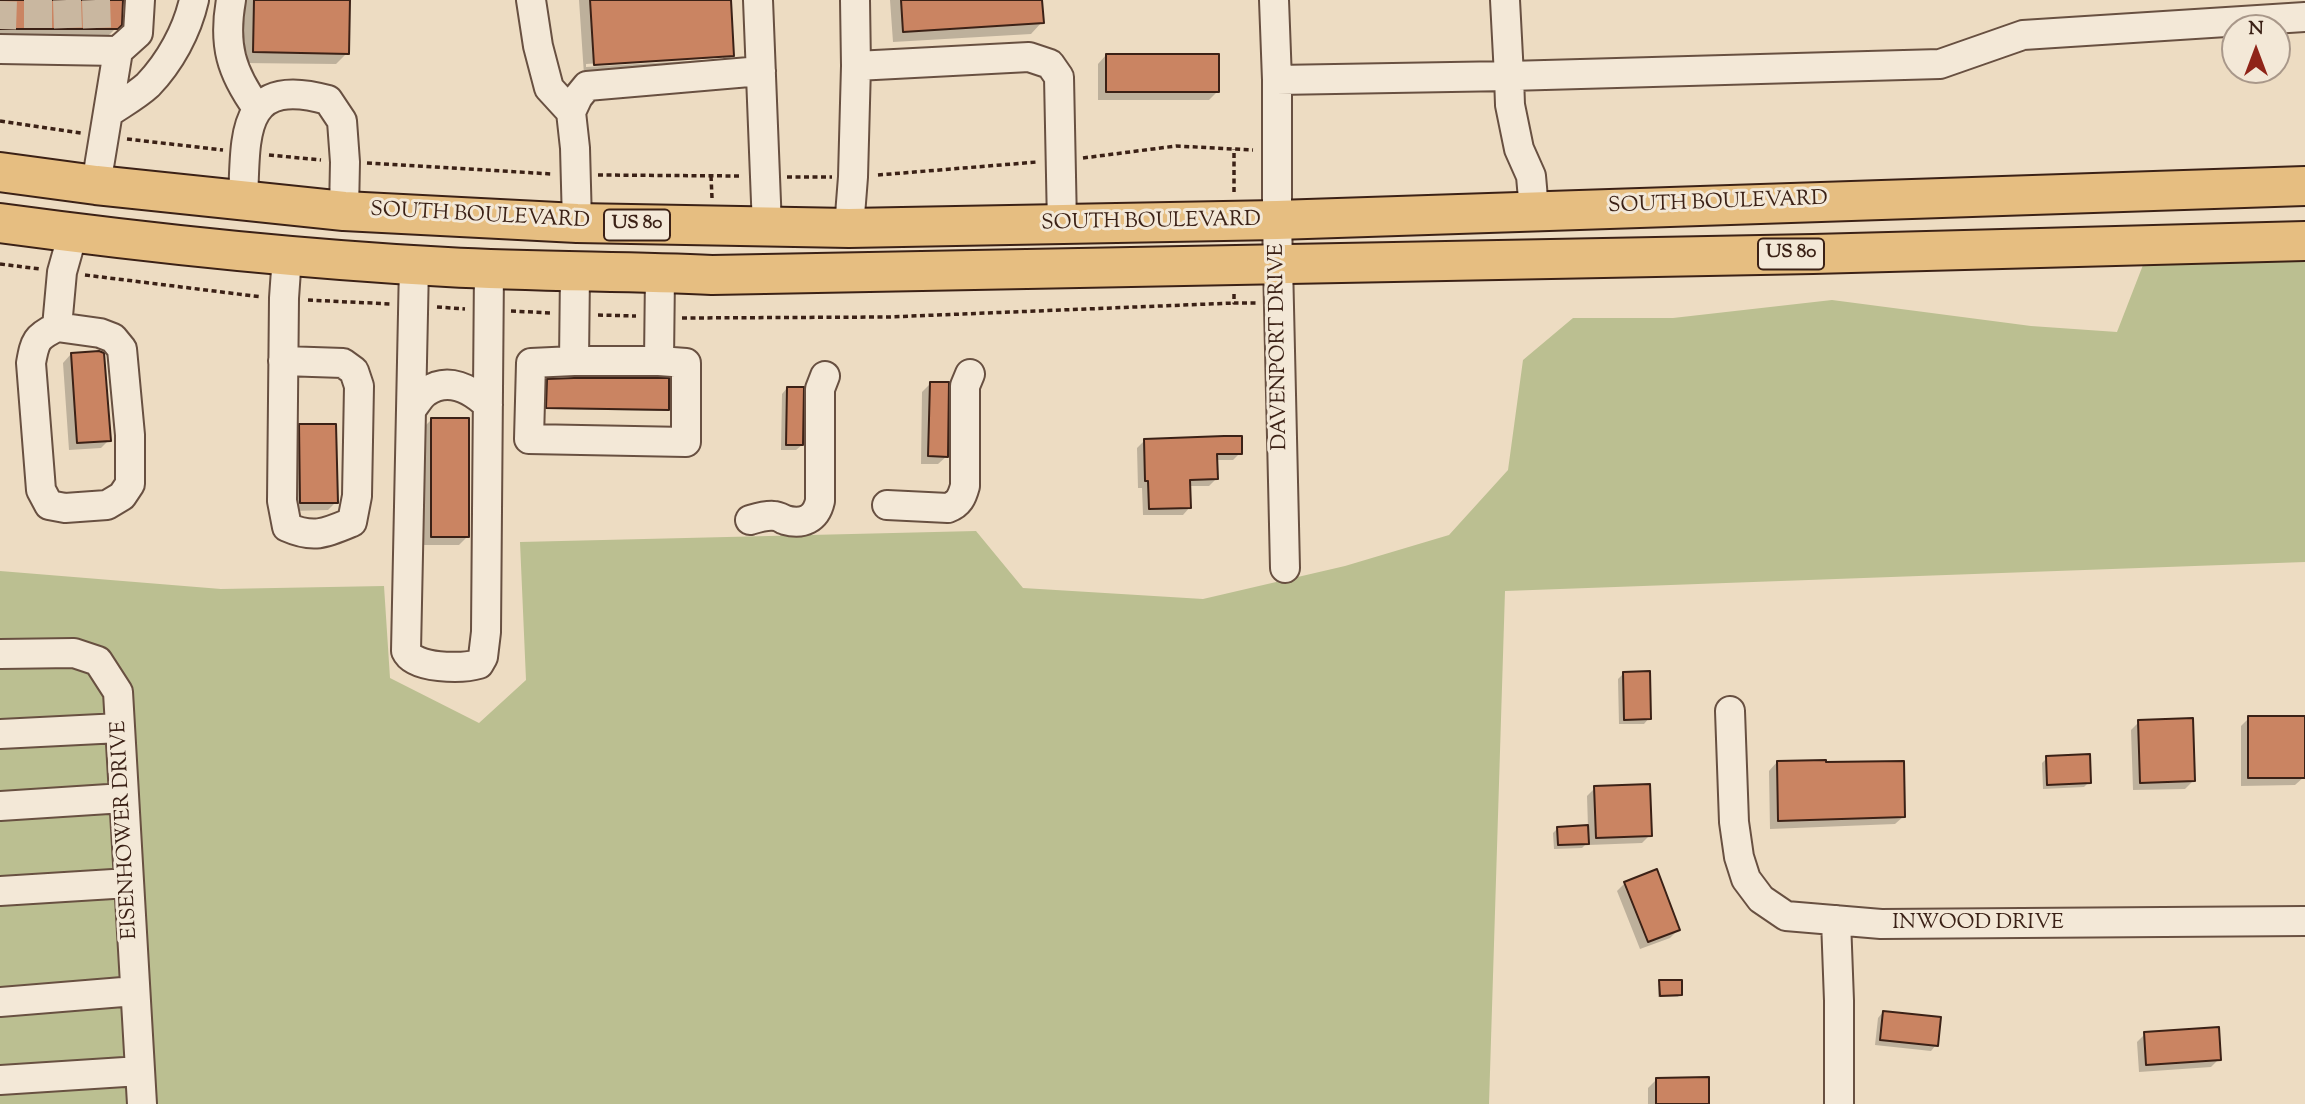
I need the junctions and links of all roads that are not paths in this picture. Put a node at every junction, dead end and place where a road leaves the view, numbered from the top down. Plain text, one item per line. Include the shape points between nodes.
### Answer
1 (140, 0) edge
2 (194, 0) edge
3 (231, 0) edge
4 (531, 0) edge
5 (758, 0) edge
6 (855, 0) edge
7 (1274, 0) edge
8 (1505, 0) edge
9 (2305, 17) edge
10 (1, 42) edge
11 (104, 44) junction
12 (856, 66) junction
13 (761, 72) junction
14 (1509, 76) junction
15 (1277, 80) junction
16 (257, 108) junction
17 (571, 112) junction
18 (106, 125) junction
19 (0, 172) edge
20 (96, 185) junction
21 (2305, 186) edge
22 (243, 201) junction
23 (1534, 210) junction
24 (344, 211) junction
25 (1277, 220) junction
26 (0, 222) edge
27 (1180, 222) junction
28 (577, 223) junction
29 (1062, 225) junction
30 (767, 227) junction
31 (849, 228) junction
32 (72, 233) junction
33 (2305, 241) edge
34 (287, 256) junction
35 (1278, 264) junction
36 (430, 266) junction
37 (489, 269) junction
38 (1096, 269) junction
39 (575, 273) junction
40 (660, 274) junction
41 (57, 327) junction
42 (283, 361) junction
43 (574, 361) junction
44 (659, 361) junction
45 (970, 374) dead end
46 (825, 376) dead end
47 (488, 405) junction
48 (411, 410) junction
49 (887, 505) dead end
50 (750, 520) dead end
51 (1285, 568) dead end
52 (0, 654) edge
53 (1730, 711) dead end
54 (120, 728) junction
55 (0, 734) edge
56 (124, 798) junction
57 (0, 806) edge
58 (129, 883) junction
59 (0, 891) edge
60 (1836, 920) junction
61 (2305, 922) edge
62 (135, 991) junction
63 (0, 1002) edge
64 (140, 1071) junction
65 (0, 1080) edge
66 (142, 1104) edge
67 (1839, 1104) edge

1 - 11 street via 138,33
2 - 18 street via 178,44 161,70
3 - 16 street via 231,62
4 - 17 street via 549,88
5 - 13 street
6 - 12 street
7 - 15 street, DAVENPORT DRIVE
8 - 14 street
9 - 14 street via 2023,35 1940,64
10 - 11 street via 68,39
11 - 18 street
12 - 29 street via 1029,57 1050,64 1059,77
12 - 31 street
13 - 17 street via 587,86
13 - 30 street
14 - 15 street
14 - 23 street via 1510,105 1519,149 1531,176
15 - 25 street, DAVENPORT DRIVE
16 - 22 street via 245,152
16 - 24 street via 275,95 304,93 328,100 342,121
17 - 28 street
18 - 20 street
19 - 20 highway, SOUTH BOULEVARD / US 80
20 - 22 highway, SOUTH BOULEVARD / US 80
20 - 26 highway via 83,205 72,212
21 - 23 highway, SOUTH BOULEVARD / US 80
22 - 24 highway, SOUTH BOULEVARD / US 80
23 - 25 highway, SOUTH BOULEVARD / US 80
24 - 28 highway, SOUTH BOULEVARD / US 80
25 - 27 highway, SOUTH BOULEVARD / US 80
25 - 35 street, DAVENPORT DRIVE
26 - 32 highway, SOUTH BOULEVARD / US 80
27 - 29 highway, SOUTH BOULEVARD / US 80
27 - 38 highway via 1192,234 1192,251 1179,258
28 - 30 highway, SOUTH BOULEVARD / US 80
28 - 36 highway via 574,238 545,257
29 - 31 highway, SOUTH BOULEVARD / US 80
30 - 31 highway, SOUTH BOULEVARD / US 80
32 - 34 highway, SOUTH BOULEVARD / US 80
32 - 41 street via 62,272
33 - 35 highway, SOUTH BOULEVARD / US 80
34 - 36 highway, SOUTH BOULEVARD / US 80
34 - 42 street
35 - 38 highway, SOUTH BOULEVARD / US 80
35 - 51 street, DAVENPORT DRIVE
36 - 37 highway, SOUTH BOULEVARD / US 80
36 - 48 street via 413,306
37 - 39 highway, SOUTH BOULEVARD / US 80
37 - 47 street
38 - 40 highway, SOUTH BOULEVARD / US 80
39 - 40 highway, SOUTH BOULEVARD / US 80
39 - 43 street
40 - 44 street
41 - 41 street via 41,334 31,363 41,490 49,505 107,505 130,484 122,349 113,338 100,333
42 - 42 street via 282,501 287,527 318,535 352,522 357,496 359,386 354,371 343,363
43 - 44 street
43 - 44 street via 531,363 528,439 686,442 686,363
45 - 49 street via 965,386 962,497 948,509
46 - 50 street via 820,389 818,511 801,521 774,516
47 - 48 street via 475,393 442,384 426,392
47 - 48 street via 486,632 483,657 469,667 419,664 406,651
52 - 54 street, EISENHOWER DRIVE via 74,653 98,661 118,692
53 - 60 street, INWOOD DRIVE via 1734,822 1746,879 1761,899 1786,916
54 - 55 street
54 - 56 street, EISENHOWER DRIVE
56 - 57 street
56 - 58 street, EISENHOWER DRIVE
58 - 59 street
58 - 62 street, EISENHOWER DRIVE
60 - 61 street, INWOOD DRIVE via 1881,924
60 - 67 street
62 - 63 street
62 - 64 street, EISENHOWER DRIVE
64 - 65 street
64 - 66 street, EISENHOWER DRIVE

